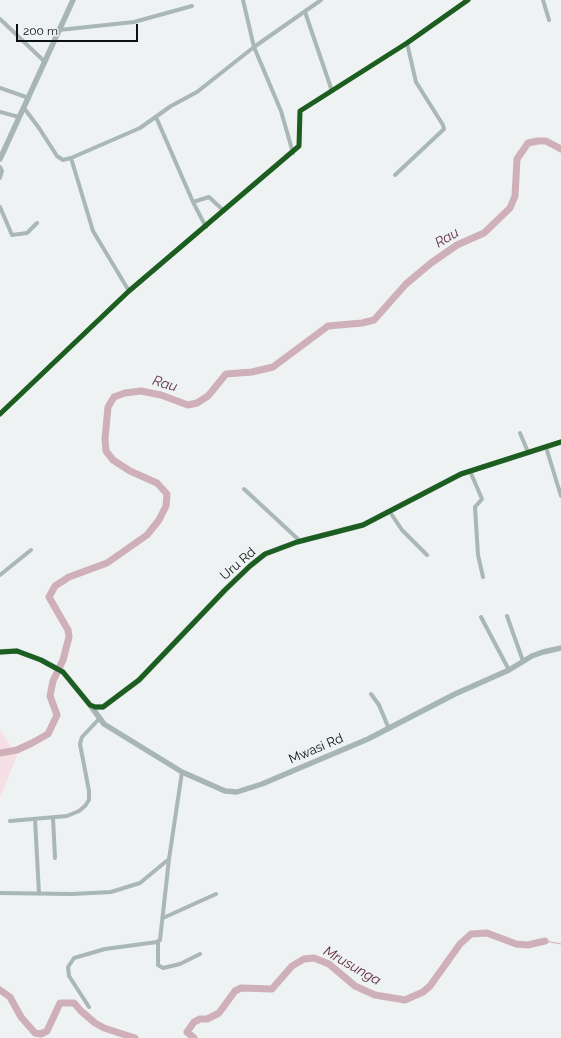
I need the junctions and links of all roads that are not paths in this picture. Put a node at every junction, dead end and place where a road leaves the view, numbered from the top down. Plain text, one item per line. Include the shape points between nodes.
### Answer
1 (73, 0) edge
2 (243, 0) edge
3 (321, 0) edge
4 (468, 0) edge
5 (543, 0) edge
6 (192, 6) dead end
7 (305, 12) junction
8 (0, 19) edge
9 (549, 20) dead end
10 (59, 30) junction
11 (407, 43) junction
12 (254, 47) junction
13 (45, 62) junction
14 (0, 88) edge
15 (332, 91) junction
16 (29, 98) junction
17 (24, 108) junction
18 (0, 112) edge
19 (19, 117) junction
20 (156, 117) junction
21 (292, 152) junction
22 (71, 158) junction
23 (0, 159) edge
24 (0, 166) edge
25 (395, 175) dead end
26 (0, 178) edge
27 (194, 202) junction
28 (0, 207) edge
29 (224, 211) junction
30 (37, 223) dead end
31 (206, 227) junction
32 (129, 291) junction
33 (0, 414) edge
34 (520, 433) dead end
35 (561, 442) edge
36 (546, 447) junction
37 (528, 452) junction
38 (470, 471) junction
39 (244, 489) dead end
40 (561, 496) edge
41 (390, 512) junction
42 (300, 541) junction
43 (31, 550) dead end
44 (427, 555) dead end
45 (0, 575) edge
46 (483, 577) dead end
47 (507, 616) dead end
48 (481, 618) dead end
49 (561, 648) edge
50 (0, 652) edge
51 (523, 661) junction
52 (509, 670) junction
53 (371, 694) dead end
54 (90, 704) junction
55 (99, 719) junction
56 (389, 729) junction
57 (182, 772) junction
58 (53, 818) junction
59 (35, 819) junction
60 (10, 821) dead end
61 (55, 858) dead end
62 (169, 859) junction
63 (0, 893) edge
64 (39, 894) junction
65 (216, 894) dead end
66 (163, 918) junction
67 (158, 941) junction
68 (200, 954) dead end
69 (89, 1007) dead end

1 - 10 street
2 - 12 street
3 - 7 street
4 - 11 street
5 - 9 street
6 - 10 street via 134,22
7 - 12 street
7 - 15 street
8 - 13 street
10 - 13 street
11 - 15 street
11 - 25 street via 416,82 444,129
12 - 20 street via 197,92
12 - 21 street via 277,101
13 - 16 street
14 - 16 street
15 - 21 street via 300,112 301,143
16 - 17 street
17 - 19 street
17 - 22 street via 60,159
18 - 19 street
19 - 23 street
20 - 22 street via 140,128
20 - 27 street
21 - 29 street
22 - 32 street via 93,231
24 - 26 street
27 - 29 street via 209,196
27 - 31 street
28 - 30 street via 12,235 27,233
29 - 31 street
31 - 32 street
32 - 33 street
34 - 37 street
35 - 36 street, Uru Rd
36 - 37 street, Uru Rd
36 - 40 street
37 - 38 street, Uru Rd
38 - 41 street, Uru Rd via 447,480
38 - 46 street via 482,499 475,507 478,555
39 - 42 street
41 - 42 street, Uru Rd via 351,529
41 - 44 street via 402,530
42 - 54 street, Uru Rd via 275,549 258,559 138,680 103,707
43 - 45 street
47 - 51 street
48 - 52 street
49 - 51 street, Mwasi Rd via 543,652
50 - 54 street via 17,651 41,660 71,680
51 - 52 street, Mwasi Rd
52 - 56 street, Mwasi Rd via 455,694
53 - 56 street via 379,705
54 - 55 street, Mwasi Rd
55 - 57 street, Mwasi Rd
55 - 58 street via 82,737 80,744 89,800 73,814
56 - 57 street, Mwasi Rd via 245,791 225,791
57 - 62 street
58 - 59 street
58 - 61 street
59 - 60 street
59 - 64 street
62 - 64 street via 144,880 125,889 100,894
62 - 66 street
63 - 64 street
65 - 66 street
66 - 67 street via 161,937
67 - 68 street via 158,965 162,968 180,964
67 - 69 street via 105,949 74,958 68,967 69,976

